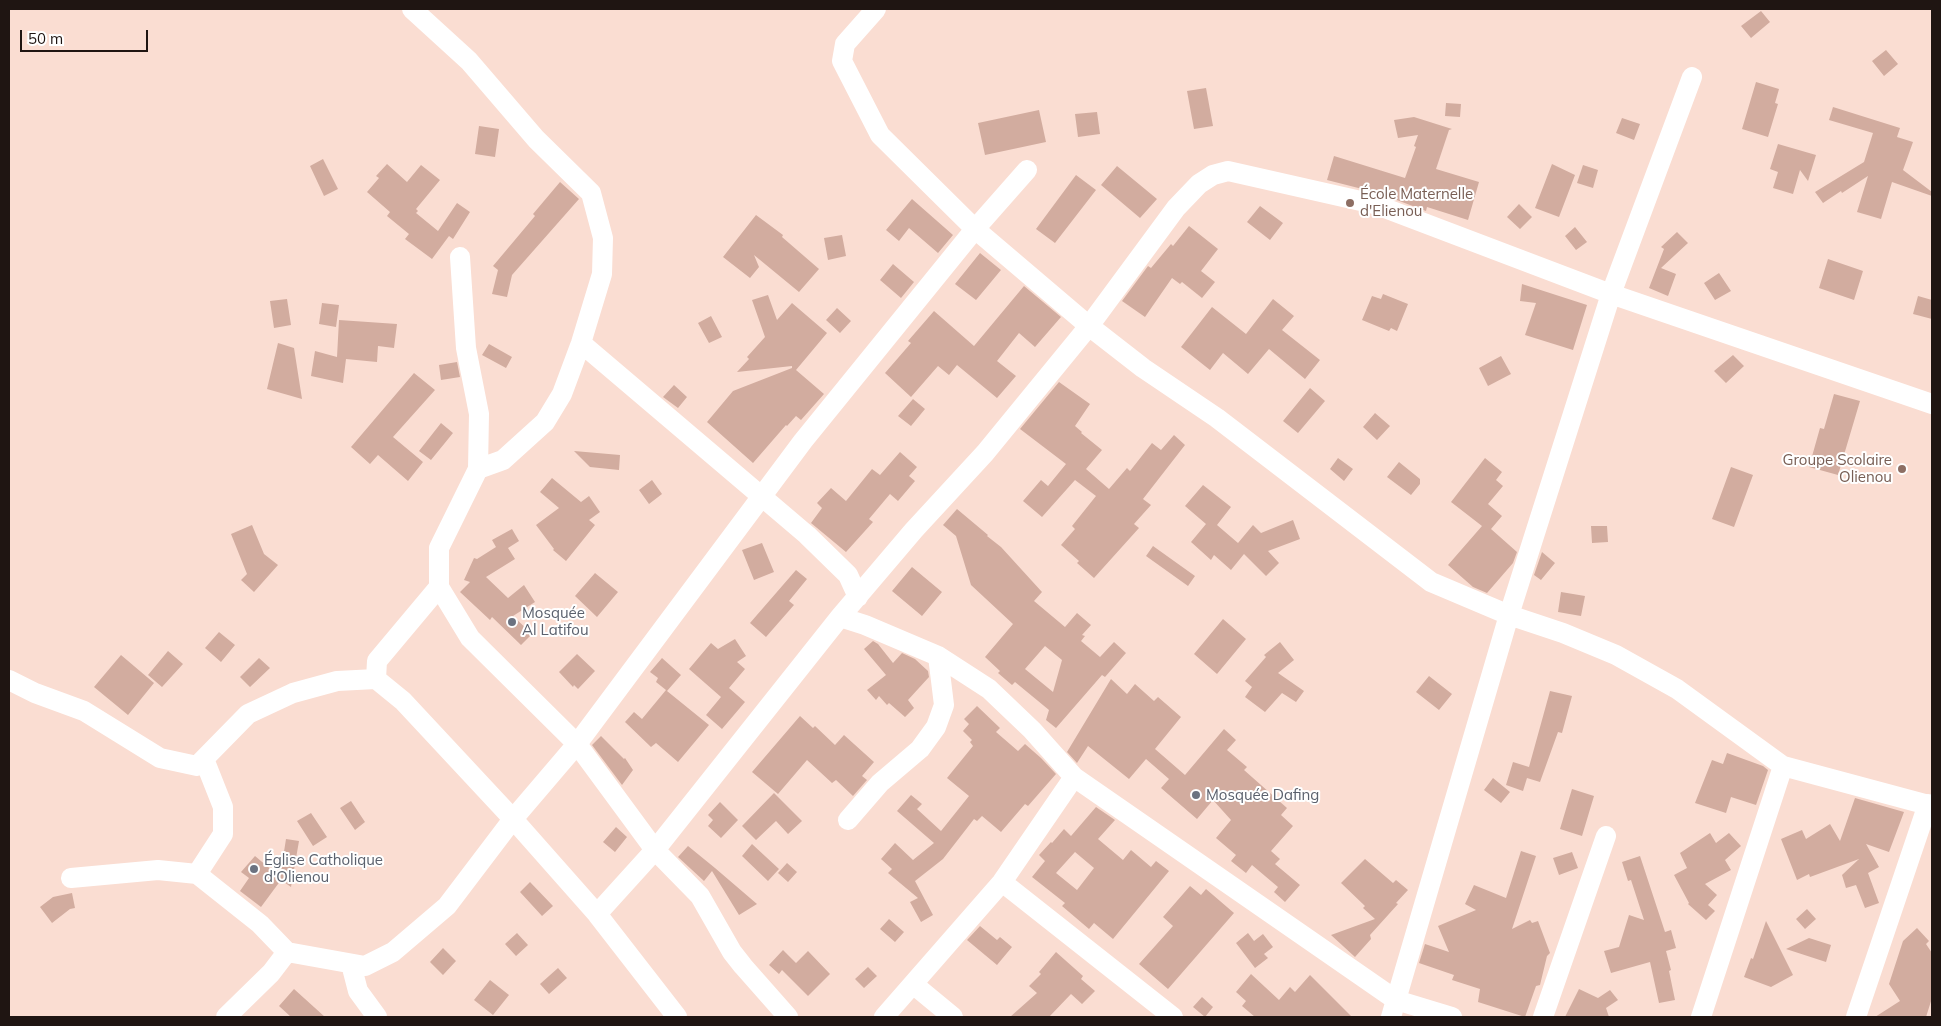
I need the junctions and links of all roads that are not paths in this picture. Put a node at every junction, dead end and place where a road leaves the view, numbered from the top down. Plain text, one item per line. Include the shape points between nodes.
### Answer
1 (412, 9) edge
2 (876, 9) edge
3 (1692, 77) dead end
4 (1028, 170) dead end
5 (975, 229) junction
6 (460, 257) dead end
7 (1611, 294) junction
8 (1088, 326) junction
9 (581, 343) junction
10 (1932, 404) edge
11 (478, 469) junction
12 (761, 497) junction
13 (439, 587) junction
14 (858, 597) junction
15 (1509, 615) junction
16 (840, 617) junction
17 (938, 656) junction
18 (376, 679) junction
19 (9, 680) edge
20 (577, 744) junction
21 (204, 759) junction
22 (1783, 766) junction
23 (1074, 777) junction
24 (1930, 805) edge
25 (513, 819) junction
26 (848, 820) dead end
27 (1606, 836) dead end
28 (655, 850) junction
29 (197, 874) junction
30 (71, 878) dead end
31 (1002, 882) junction
32 (597, 914) junction
33 (287, 952) junction
34 (351, 964) junction
35 (913, 984) junction
36 (1393, 1008) edge
37 (226, 1017) edge
38 (377, 1017) edge
39 (677, 1017) edge
40 (788, 1017) edge
41 (884, 1017) edge
42 (953, 1017) edge
43 (1173, 1017) edge
44 (1452, 1017) edge
45 (1543, 1017) edge
46 (1701, 1017) edge
47 (1856, 1017) edge

1 - 9 street via 469,61 536,138 591,193 603,238 602,274
2 - 5 street via 845,44 842,61 880,135
3 - 7 street
4 - 5 street
5 - 8 street
5 - 12 street
6 - 11 street via 466,348 479,414
7 - 8 street via 1374,204 1228,171 1213,174 1176,208
7 - 10 street
7 - 15 street
8 - 14 street via 985,453
8 - 15 street via 1216,418 1431,582
9 - 11 street via 562,394 545,422 503,460
9 - 12 street
11 - 13 street via 438,548
12 - 14 street via 848,575
12 - 20 street
13 - 18 street via 377,661
13 - 20 street via 470,638
14 - 16 street
15 - 22 street via 1616,655 1678,689
15 - 36 street
16 - 17 street
16 - 28 street
17 - 23 street via 989,689
17 - 26 street via 944,705 936,727 920,749 880,783
18 - 21 street via 337,681 293,693 248,714
18 - 25 street via 403,701
19 - 21 street via 84,711 160,758 197,766
20 - 25 street
20 - 28 street
21 - 29 street via 223,807 223,834
22 - 24 street
22 - 46 street
23 - 31 street
23 - 36 street
24 - 47 street
25 - 32 street
25 - 34 street via 447,906 393,952 365,966
27 - 45 street
28 - 32 street
28 - 40 street via 700,896 737,959
29 - 30 street via 158,870
29 - 33 street via 260,924
31 - 35 street
31 - 43 street
32 - 39 street
33 - 34 street
33 - 37 street via 271,973
34 - 38 street via 358,991
35 - 41 street
35 - 42 street
36 - 44 street

